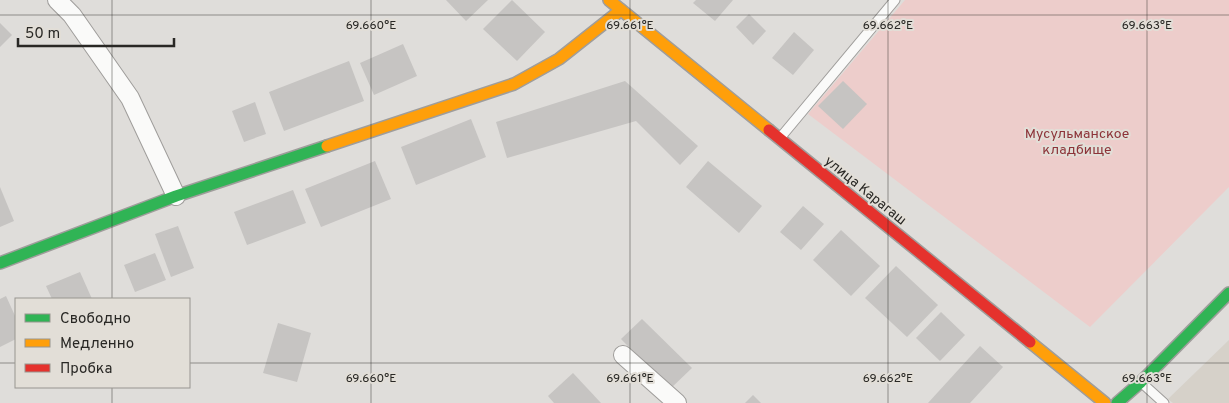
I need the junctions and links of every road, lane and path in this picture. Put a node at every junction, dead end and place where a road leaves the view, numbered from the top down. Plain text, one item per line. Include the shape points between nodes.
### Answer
1 (57, 0) edge
2 (609, 0) edge
3 (894, 0) edge
4 (621, 10) junction
5 (779, 138) junction
6 (176, 196) junction
7 (0, 263) edge
8 (1229, 293) edge
9 (623, 355) dead end
10 (1141, 382) junction
11 (676, 403) edge
12 (1105, 403) edge
13 (1117, 403) edge
14 (1164, 403) edge

1 - 6 street via 72,15 130,98
2 - 4 street, улица Карагаш
3 - 5 lane
4 - 5 street, улица Карагаш
4 - 6 street via 559,59 514,84
5 - 12 street, улица Карагаш
6 - 7 street
8 - 10 street via 1222,305
9 - 11 street
10 - 13 street
10 - 14 lane

